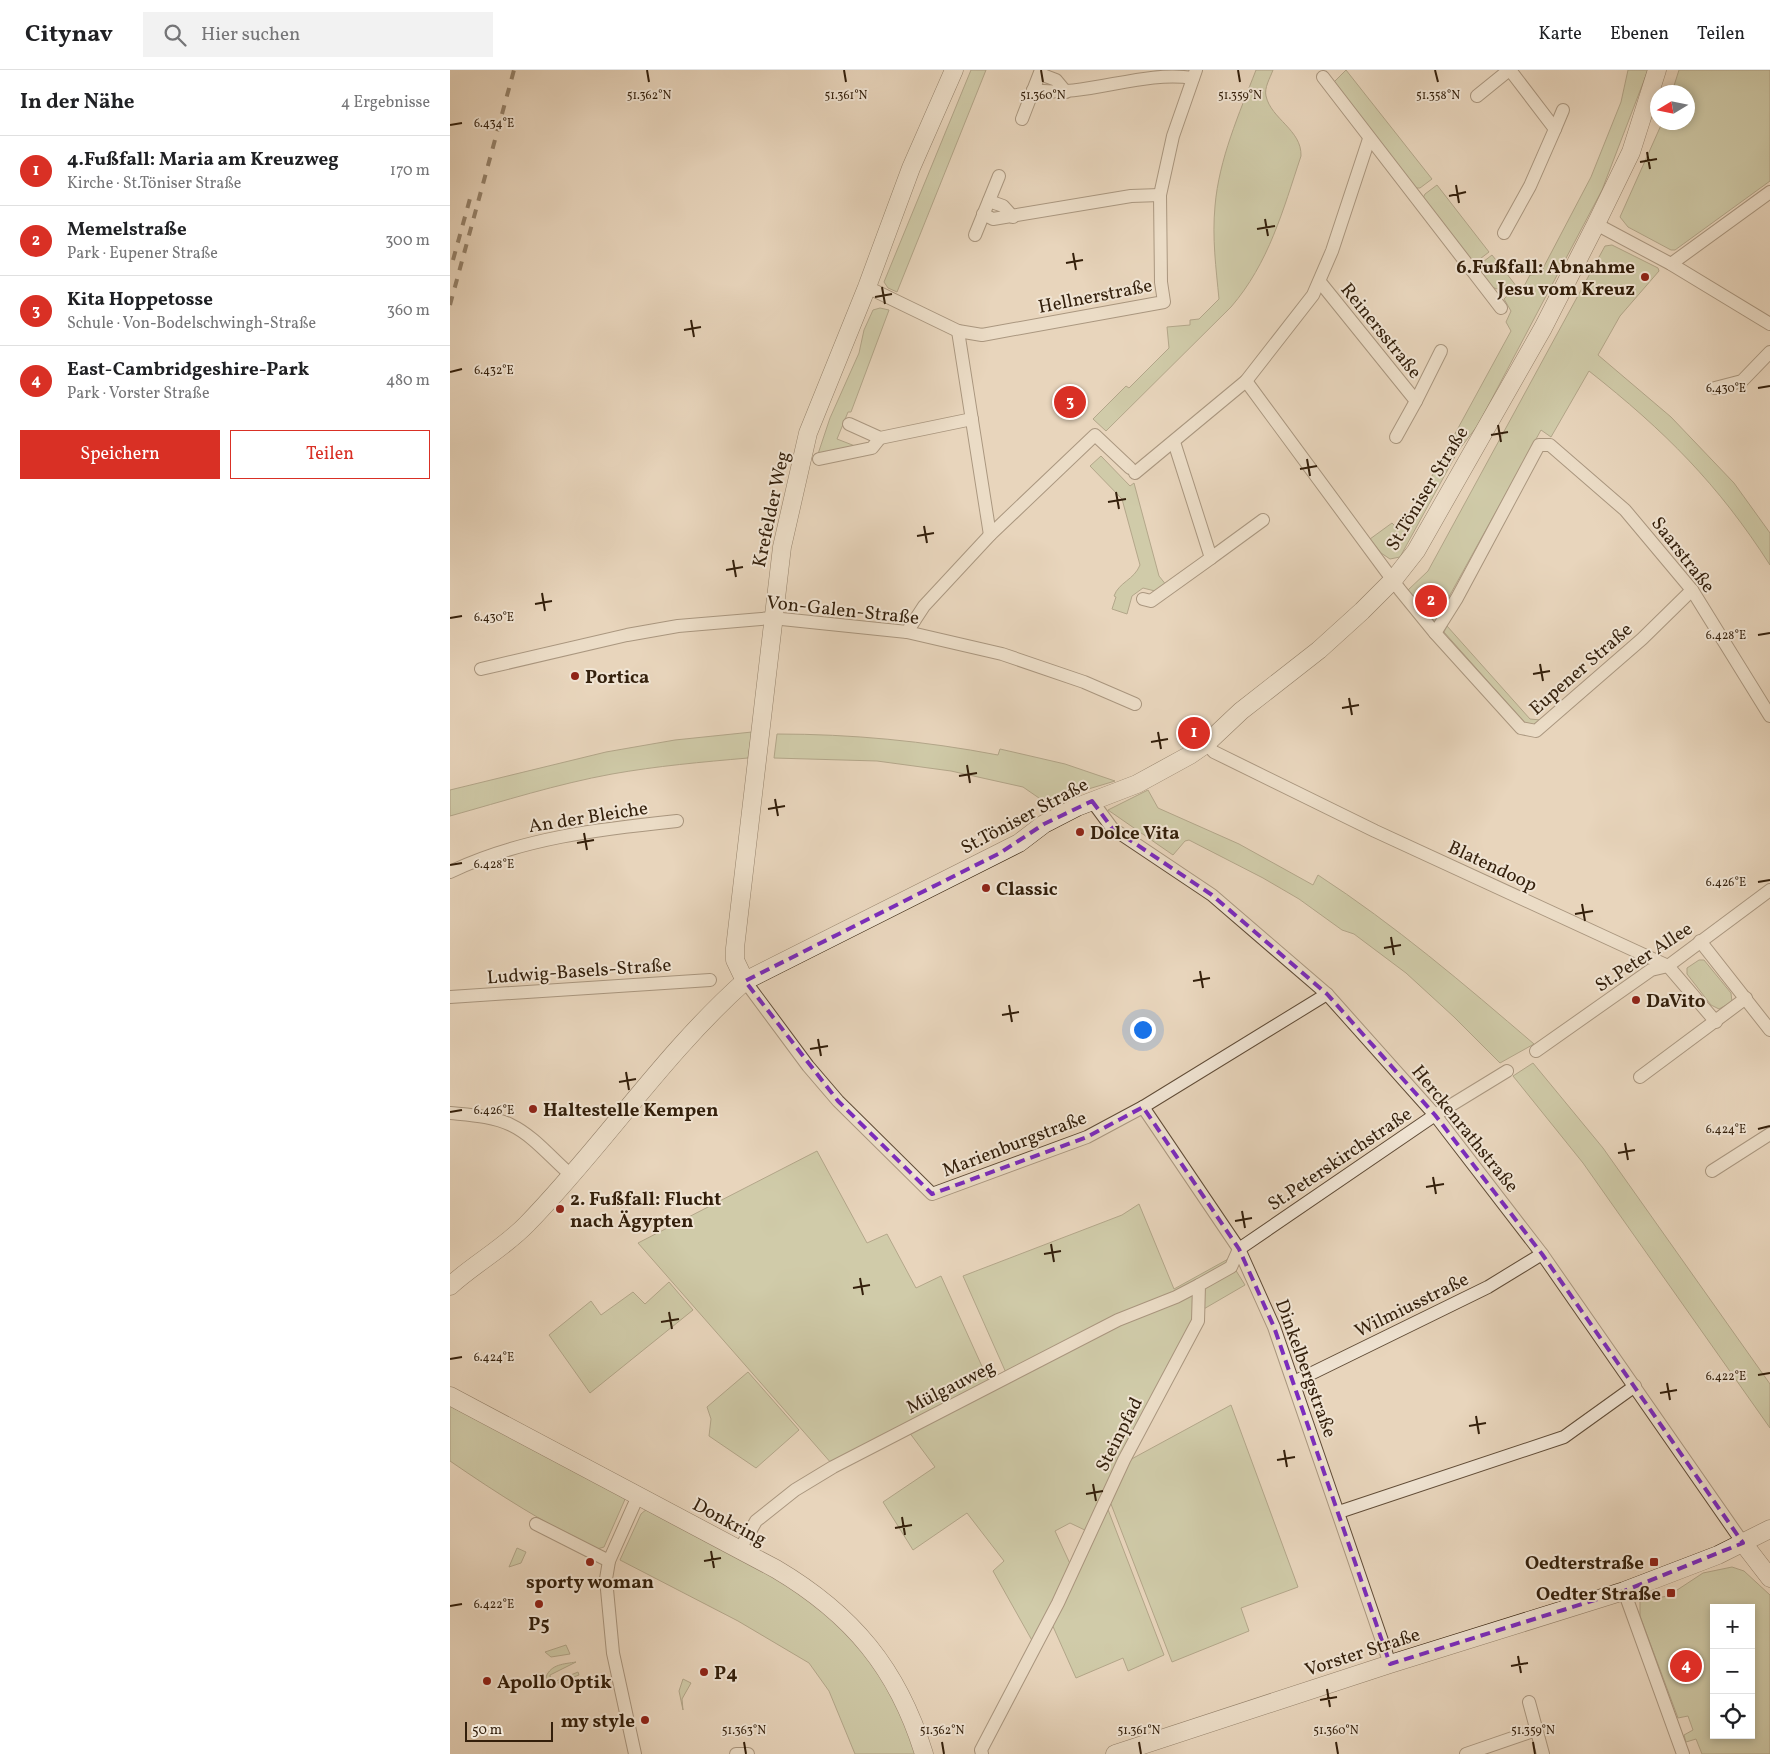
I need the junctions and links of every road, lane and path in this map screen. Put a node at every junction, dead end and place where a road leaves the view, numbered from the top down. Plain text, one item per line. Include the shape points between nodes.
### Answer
1 (954, 70) edge
2 (1510, 70) edge
3 (1657, 70) edge
4 (1040, 72) edge
5 (1194, 74) edge
6 (1323, 77) dead end
7 (1033, 90) junction
8 (1066, 92) junction
9 (1477, 96) dead end
10 (1563, 110) dead end
11 (1022, 119) dead end
12 (1555, 129) junction
13 (1369, 139) junction
14 (999, 176) dead end
15 (1770, 192) edge
16 (1160, 195) junction
17 (989, 201) junction
18 (983, 214) junction
19 (1013, 217) junction
20 (1596, 224) junction
21 (1504, 233) dead end
22 (975, 235) dead end
23 (1671, 264) junction
24 (1320, 282) junction
25 (867, 287) junction
26 (1501, 308) dead end
27 (1770, 324) edge
28 (958, 331) junction
29 (1441, 351) dead end
30 (1770, 352) edge
31 (1246, 382) junction
32 (1714, 388) dead end
33 (1416, 401) junction
34 (972, 420) junction
35 (849, 424) dead end
36 (1396, 437) dead end
37 (880, 438) junction
38 (1174, 442) junction
39 (819, 459) dead end
40 (1263, 520) dead end
41 (990, 535) junction
42 (1211, 558) junction
43 (1394, 579) junction
44 (1692, 590) junction
45 (1143, 599) dead end
46 (772, 618) junction
47 (907, 632) junction
48 (1435, 633) junction
49 (481, 669) dead end
50 (1135, 704) dead end
51 (1770, 716) edge
52 (1206, 744) junction
53 (1092, 801) junction
54 (678, 821) dead end
55 (450, 872) edge
56 (1770, 890) edge
57 (1700, 942) junction
58 (1668, 966) junction
59 (710, 980) dead end
60 (745, 981) junction
61 (1327, 994) junction
62 (450, 997) edge
63 (1746, 998) junction
64 (1716, 1022) junction
65 (1770, 1030) edge
66 (1536, 1051) dead end
67 (1507, 1070) dead end
68 (1640, 1077) dead end
69 (1143, 1107) junction
70 (450, 1113) edge
71 (1436, 1114) junction
72 (1770, 1134) edge
73 (1712, 1171) dead end
74 (571, 1175) junction
75 (1239, 1249) junction
76 (1542, 1254) junction
77 (1199, 1285) junction
78 (450, 1286) edge
79 (1294, 1382) junction
80 (1636, 1386) junction
81 (450, 1396) edge
82 (638, 1496) junction
83 (1339, 1512) junction
84 (536, 1524) dead end
85 (1770, 1528) edge
86 (1743, 1543) junction
87 (740, 1549) junction
88 (609, 1561) junction
89 (1770, 1578) edge
90 (1624, 1591) junction
91 (1390, 1664) junction
92 (1529, 1702) dead end
93 (1536, 1730) junction
94 (635, 1754) edge
95 (736, 1754) edge
96 (748, 1754) edge
97 (924, 1754) edge
98 (982, 1754) edge
99 (1115, 1754) edge
100 (1466, 1754) edge
101 (1543, 1754) edge
102 (1683, 1754) edge

1 - 25 main road, Krefelder Weg via 910,168
2 - 9 street
2 - 12 street
3 - 20 main road, St.Töniser Straße via 1631,152
4 - 7 street
4 - 8 street via 1056,80
5 - 8 street
5 - 16 street, Hellnerstraße via 1173,136
6 - 13 street
7 - 8 street
7 - 11 street
10 - 12 street
12 - 21 street via 1530,186
13 - 24 street
13 - 26 street
14 - 17 street
15 - 23 street
16 - 19 street via 1131,196
16 - 28 street, Hellnerstraße via 1164,302 982,335
17 - 18 street
17 - 19 street via 1003,206
18 - 19 street via 993,219
18 - 22 street
20 - 23 street
20 - 43 main road, St.Töniser Straße via 1543,328 1416,551
23 - 27 street
24 - 31 street via 1314,295
24 - 33 street, Reinersstraße
25 - 28 street, Hellnerstraße
25 - 46 main road, Krefelder Weg via 808,433 782,547
28 - 34 street
29 - 33 street, Reinersstraße
30 - 32 street via 1742,381
31 - 38 street
31 - 43 street, Eupener Straße
33 - 36 street, Reinersstraße
34 - 37 street
34 - 41 street
35 - 37 street
37 - 39 street via 872,448
38 - 41 street via 1133,470 1095,435
38 - 42 street
40 - 42 street
41 - 47 street via 924,606
42 - 45 street via 1164,594 1151,601
43 - 48 street, Eupener Straße
43 - 52 main road, St.Töniser Straße via 1319,650 1241,711
44 - 48 street, Eupener Straße via 1642,639 1536,731 1521,728
44 - 48 street, Saarstraße via 1625,510 1550,445 1539,445 1458,598
44 - 51 street, Saarstraße
46 - 47 street, Von-Galen-Straße
46 - 49 street, Von-Galen-Straße via 678,626
46 - 60 main road, Krefelder Weg via 735,948 735,960
47 - 50 street, Von-Galen-Straße via 1002,654 1084,682
52 - 53 main road, St.Töniser Straße via 1137,784
52 - 58 street, Blatendoop via 1214,752 1375,831
53 - 60 main road, St.Töniser Straße via 1044,824 1019,843
53 - 61 street, Herckenrathstraße via 1112,828 1212,895
54 - 55 street, An der Bleiche via 542,840
56 - 57 street, St.Peter Allee
57 - 58 street, St.Peter Allee
57 - 63 street
58 - 64 street, Blatendoop
58 - 66 street, St.Peter Allee via 1651,970
59 - 62 street, Ludwig-Basels-Straße
60 - 69 street, Marienburgstraße via 838,1101 932,1194 1087,1136
60 - 74 main road, St.Töniser Straße via 688,1039
61 - 69 street, Marienburgstraße
61 - 71 street, Herckenrathstraße
63 - 64 street
63 - 65 street
64 - 68 street
67 - 71 street
69 - 75 street, Dinkelbergstraße
70 - 74 street via 510,1124
71 - 75 street, St.Peterskirchstraße
71 - 76 street, Herckenrathstraße
72 - 73 street
74 - 78 main road, St.Töniser Straße via 522,1229
75 - 77 street via 1231,1267
75 - 79 street, Dinkelbergstraße via 1274,1327
76 - 79 street, Wilmiusstraße via 1488,1287
76 - 80 street, Herckenrathstraße
77 - 87 street, Mülgauweg via 1118,1320 833,1467 795,1490 756,1521
77 - 98 street, Steinpfad via 1198,1321 1124,1460 1058,1604 981,1750
79 - 83 street, Dinkelbergstraße
80 - 83 street via 1564,1437
80 - 86 street, Herckenrathstraße
81 - 82 main road, Donkring
82 - 87 main road, Donkring
82 - 88 street
83 - 91 street, Dinkelbergstraße
84 - 88 street
85 - 86 main road, Vorster Straße
86 - 89 main road
86 - 90 main road, Vorster Straße
87 - 97 main road, Donkring via 810,1590 852,1626 893,1681
88 - 94 street via 606,1586 613,1653
90 - 91 main road, Vorster Straße
90 - 102 street
91 - 99 main road, Vorster Straße
92 - 93 street
93 - 100 street
93 - 101 street
95 - 96 street

